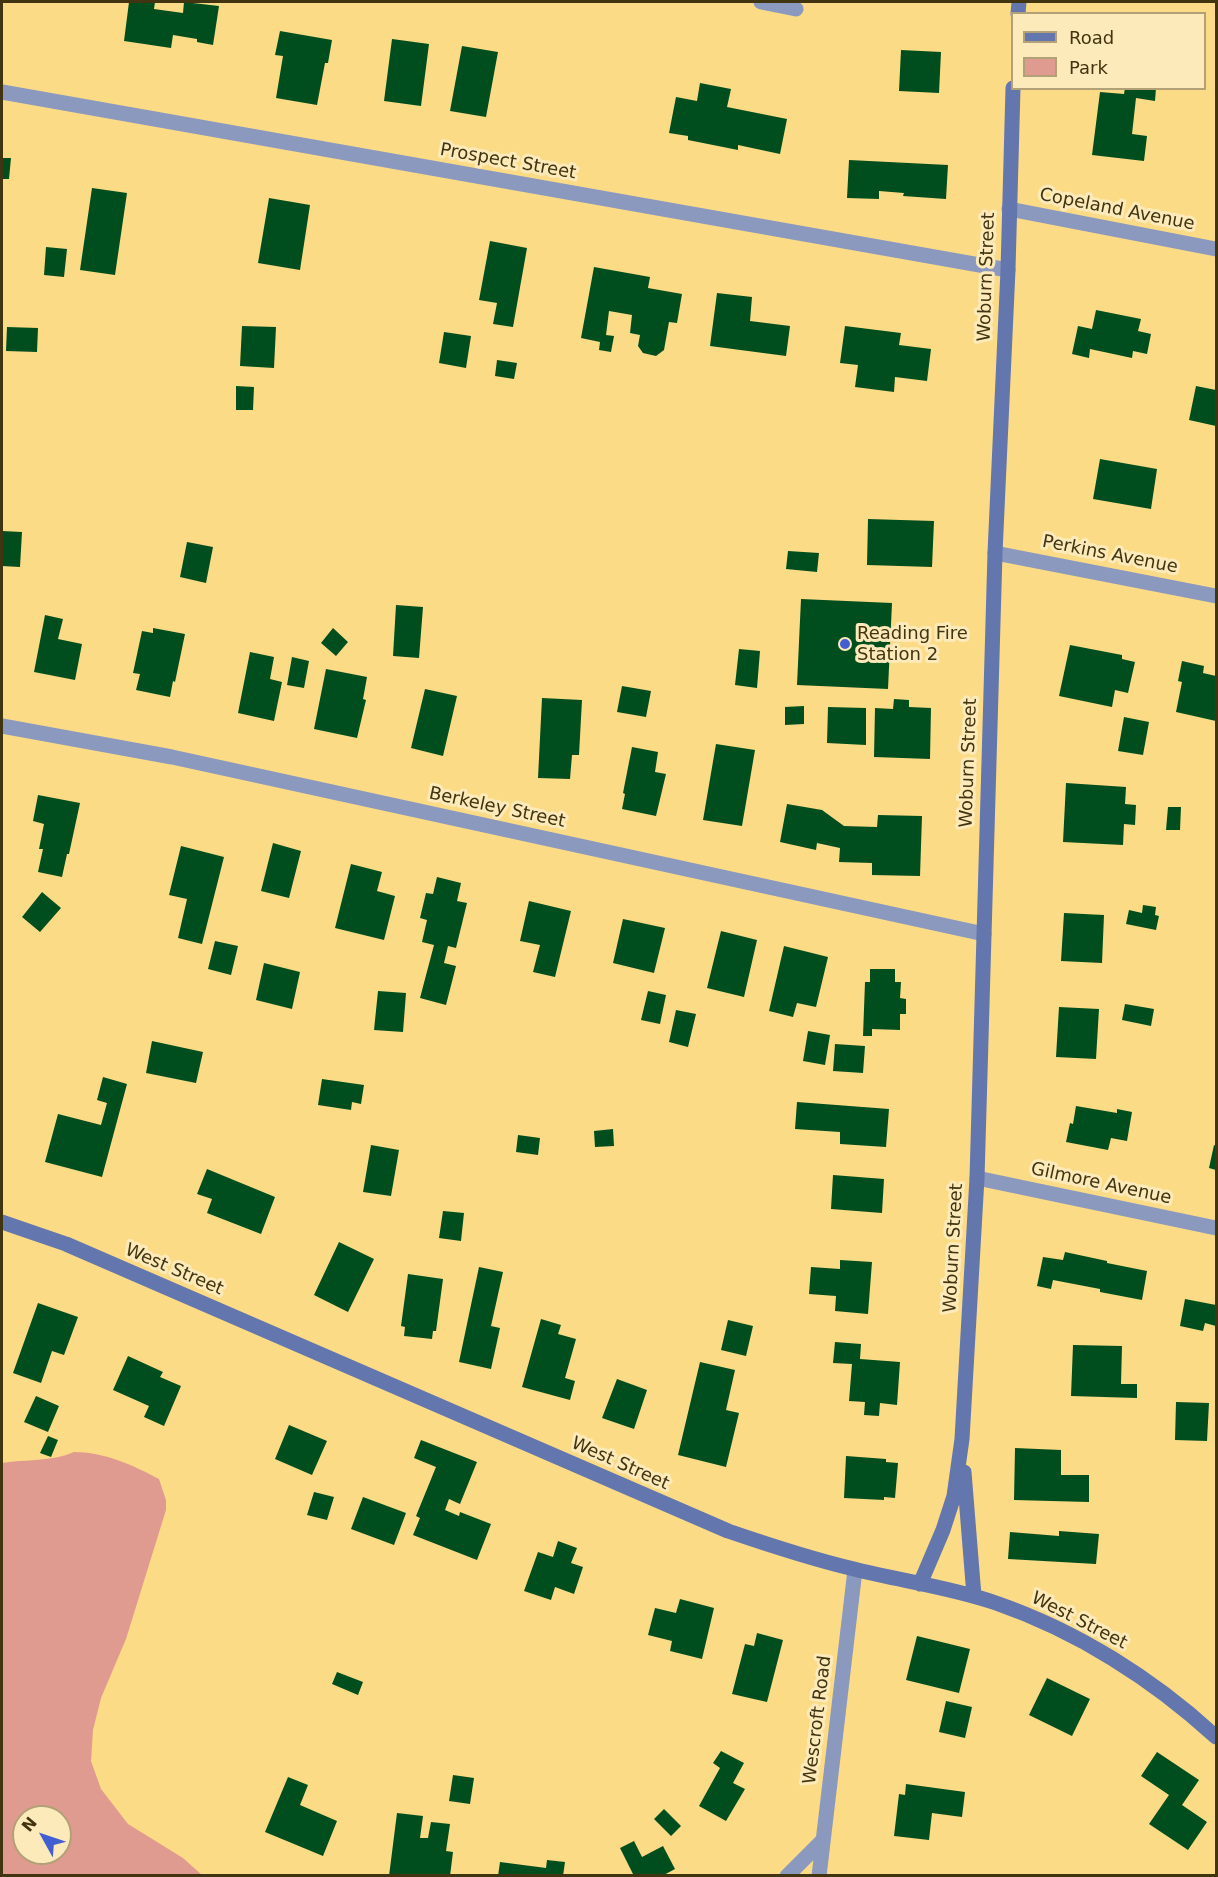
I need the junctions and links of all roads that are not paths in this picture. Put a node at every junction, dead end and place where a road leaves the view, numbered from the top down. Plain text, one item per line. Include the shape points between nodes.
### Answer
1 (761, 2) edge
2 (796, 9) dead end
3 (1013, 90) edge
4 (2, 92) edge
5 (1009, 209) junction
6 (1216, 249) edge
7 (1008, 270) junction
8 (995, 553) junction
9 (1216, 596) edge
10 (2, 726) edge
11 (984, 934) junction
12 (977, 1178) junction
13 (2, 1222) edge
14 (1216, 1228) edge
15 (963, 1439) junction
16 (855, 1570) junction
17 (920, 1584) junction
18 (974, 1596) junction
19 (1216, 1737) edge
20 (823, 1840) junction
21 (786, 1875) edge
22 (819, 1875) edge

1 - 2 street
3 - 5 street, Woburn Street
4 - 7 street, Prospect Street
5 - 6 street, Copeland Avenue
5 - 7 street, Woburn Street
7 - 8 street, Woburn Street
8 - 9 street, Perkins Avenue
8 - 11 street, Woburn Street
10 - 11 street, Berkeley Street via 172,757
11 - 12 street, Woburn Street
12 - 14 street, Gilmore Avenue
12 - 15 street, Woburn Street
13 - 16 street, West Street via 66,1244 728,1531
15 - 17 street, Woburn Street via 954,1496
15 - 18 street, Woburn Street
16 - 17 street, West Street
16 - 20 street, Wescroft Road
17 - 18 street, West Street
18 - 19 street, West Street via 1028,1615 1115,1660 1161,1691
20 - 21 street
20 - 22 street, Wescroft Road

